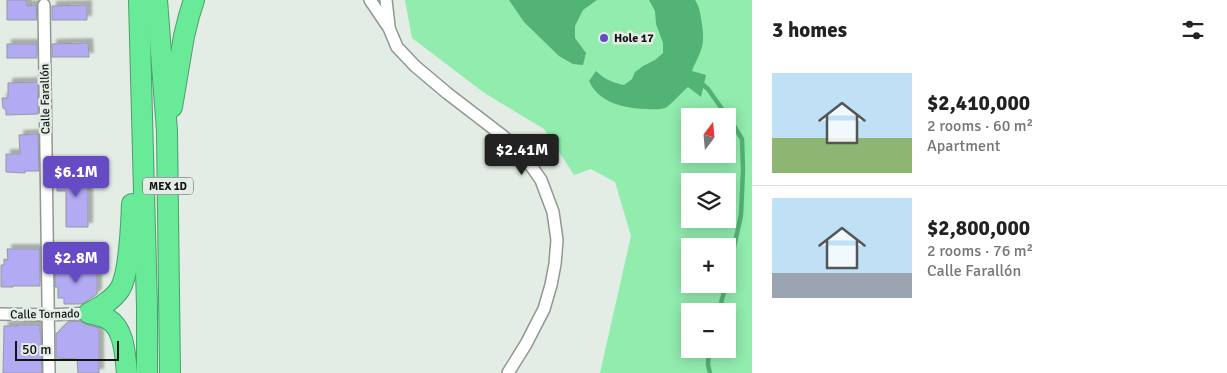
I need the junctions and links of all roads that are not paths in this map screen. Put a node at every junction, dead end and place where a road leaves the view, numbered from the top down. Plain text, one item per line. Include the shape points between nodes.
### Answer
1 (139, 0) edge
2 (157, 0) edge
3 (194, 0) edge
4 (370, 0) edge
5 (386, 0) edge
6 (44, 5) dead end
7 (389, 28) junction
8 (167, 131) junction
9 (142, 148) junction
10 (89, 313) junction
11 (0, 314) edge
12 (48, 315) junction
13 (49, 373) edge
14 (127, 373) edge
15 (147, 373) edge
16 (170, 373) edge
17 (508, 373) edge

1 - 9 highway, MEX 1D
2 - 8 highway, MEX 1D
3 - 8 highway via 184,36
4 - 7 street
5 - 7 street
6 - 12 street, Calle Farallón
7 - 17 street via 397,47 415,66 503,136 527,160 541,180 553,212 556,264 549,293 544,309
8 - 16 highway, MEX 1D
9 - 10 highway via 132,188 128,262 122,285 104,304
9 - 15 highway, MEX 1D
10 - 12 street, Calle Tornado
10 - 14 highway via 108,319 115,325 124,347
11 - 12 street, Calle Tornado
12 - 13 street, Calle Farallón

